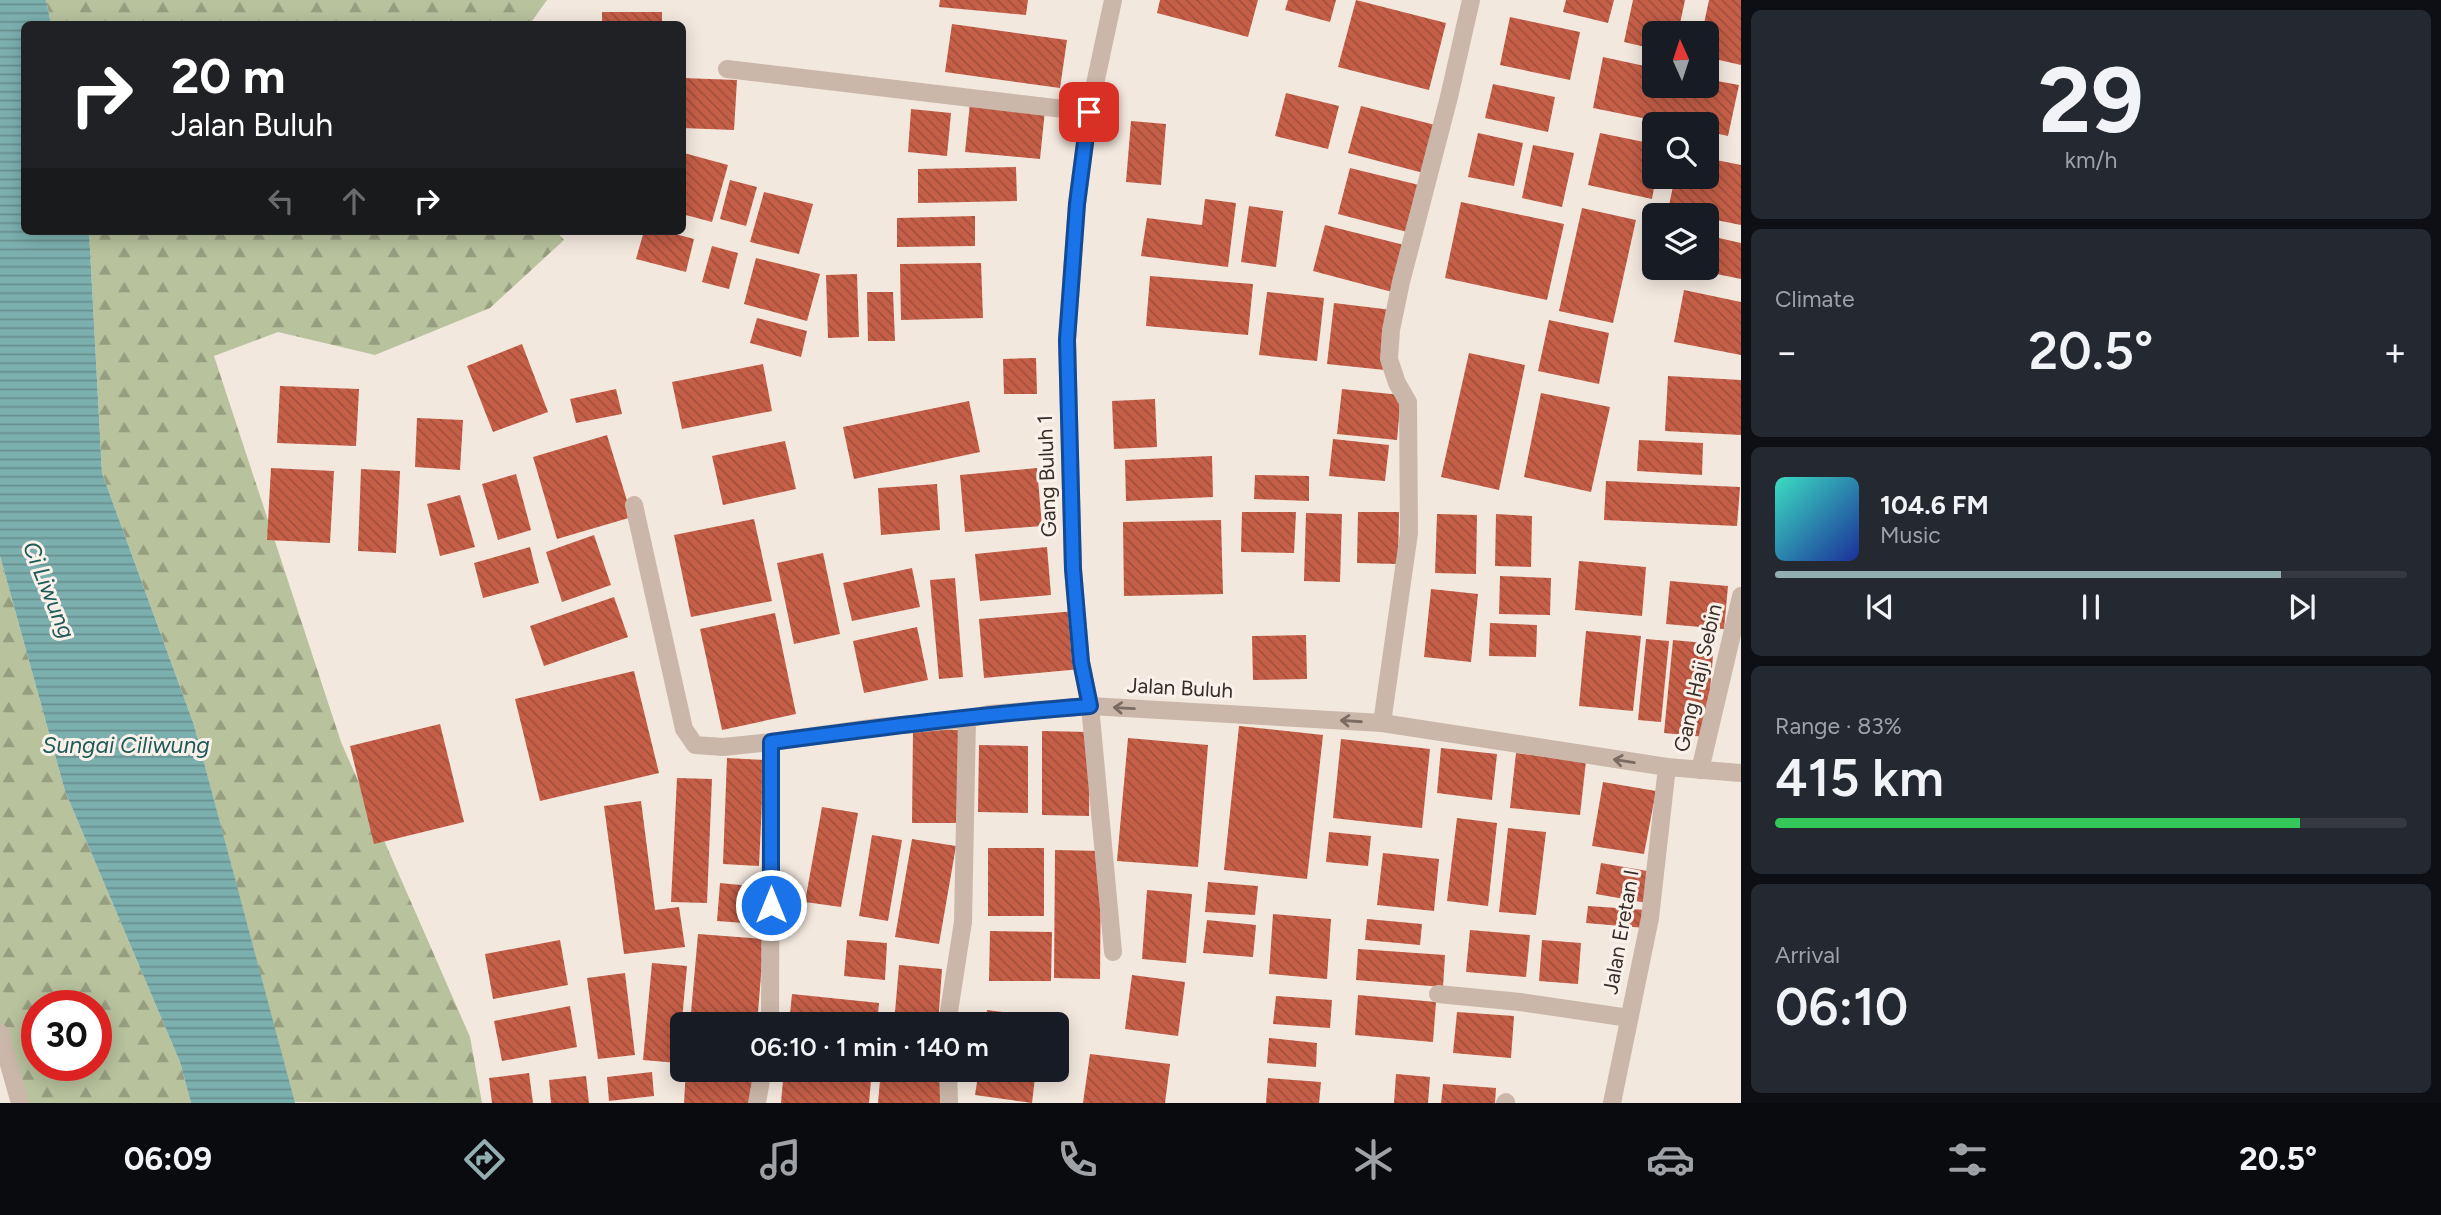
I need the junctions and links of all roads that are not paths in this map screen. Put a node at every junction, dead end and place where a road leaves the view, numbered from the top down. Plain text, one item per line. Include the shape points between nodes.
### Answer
1 (1113, 0) edge
2 (1471, 0) edge
3 (727, 69) dead end
4 (1089, 112) junction
5 (634, 505) dead end
6 (1741, 596) edge
7 (1090, 706) junction
8 (967, 719) junction
9 (1382, 723) junction
10 (771, 742) junction
11 (1667, 768) junction
12 (1700, 770) junction
13 (1741, 773) edge
14 (1113, 953) dead end
15 (1438, 994) dead end
16 (770, 1012) edge
17 (949, 1012) edge
18 (1629, 1018) junction
19 (0, 1033) edge
20 (761, 1082) edge
21 (948, 1082) edge
22 (20, 1103) edge
23 (757, 1103) edge
24 (949, 1103) edge
25 (1612, 1103) edge

1 - 4 street, Gang Buluh 1
2 - 9 street via 1391,330 1389,359 1408,402 1409,533
3 - 4 street
4 - 7 street, Gang Buluh 1 via 1067,340 1073,569 1081,662
5 - 10 street, Jalan Buluh via 684,729 695,746
6 - 12 street, Gang Haji Sebin
7 - 8 street, Jalan Buluh
9 -> 7 street, Jalan Buluh
7 - 14 street, Gang Buluh 1
8 - 10 street, Jalan Buluh
8 - 17 street via 963,922
11 -> 9 street, Jalan Buluh
10 - 16 street
11 - 12 street, Jalan Buluh
11 - 18 street, Jalan Eretan I via 1650,918
12 - 13 street, Jalan Buluh
15 - 18 street
18 - 25 street, Jalan Eretan I
19 - 22 street
20 - 23 street
21 - 24 street

